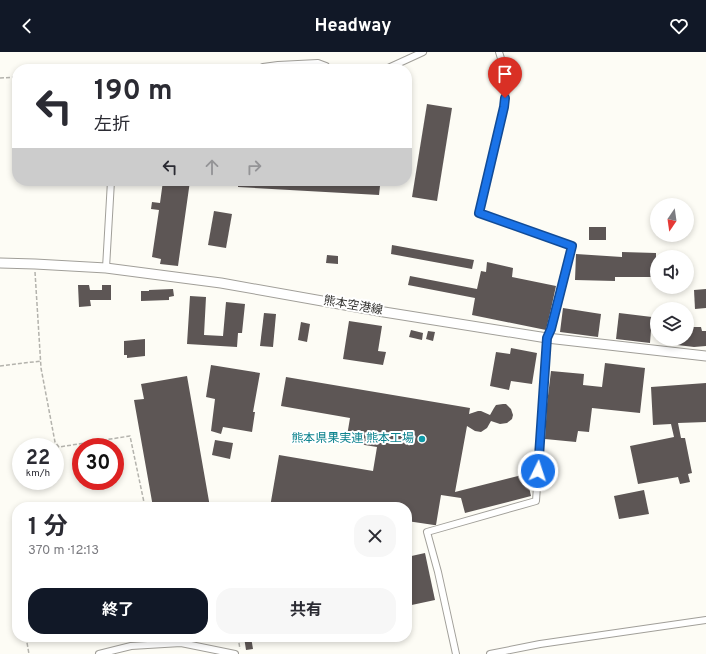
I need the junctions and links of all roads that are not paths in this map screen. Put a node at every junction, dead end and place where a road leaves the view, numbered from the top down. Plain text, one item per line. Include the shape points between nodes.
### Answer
1 (423, 52) edge
2 (499, 52) edge
3 (397, 64) edge
4 (111, 186) edge
5 (0, 263) edge
6 (106, 268) junction
7 (547, 338) junction
8 (706, 356) edge
9 (706, 620) edge
10 (99, 654) edge
11 (235, 654) edge
12 (456, 654) edge
13 (490, 654) edge

1 - 3 street
2 - 7 street via 506,89 504,107 479,213 572,246
4 - 6 street
5 - 6 main road, 熊本空港線
6 - 7 main road, 熊本空港線 via 221,283
7 - 8 main road, 熊本空港線
7 - 12 street via 536,501 427,532
9 - 13 street via 540,644
10 - 11 street via 131,646 181,643

